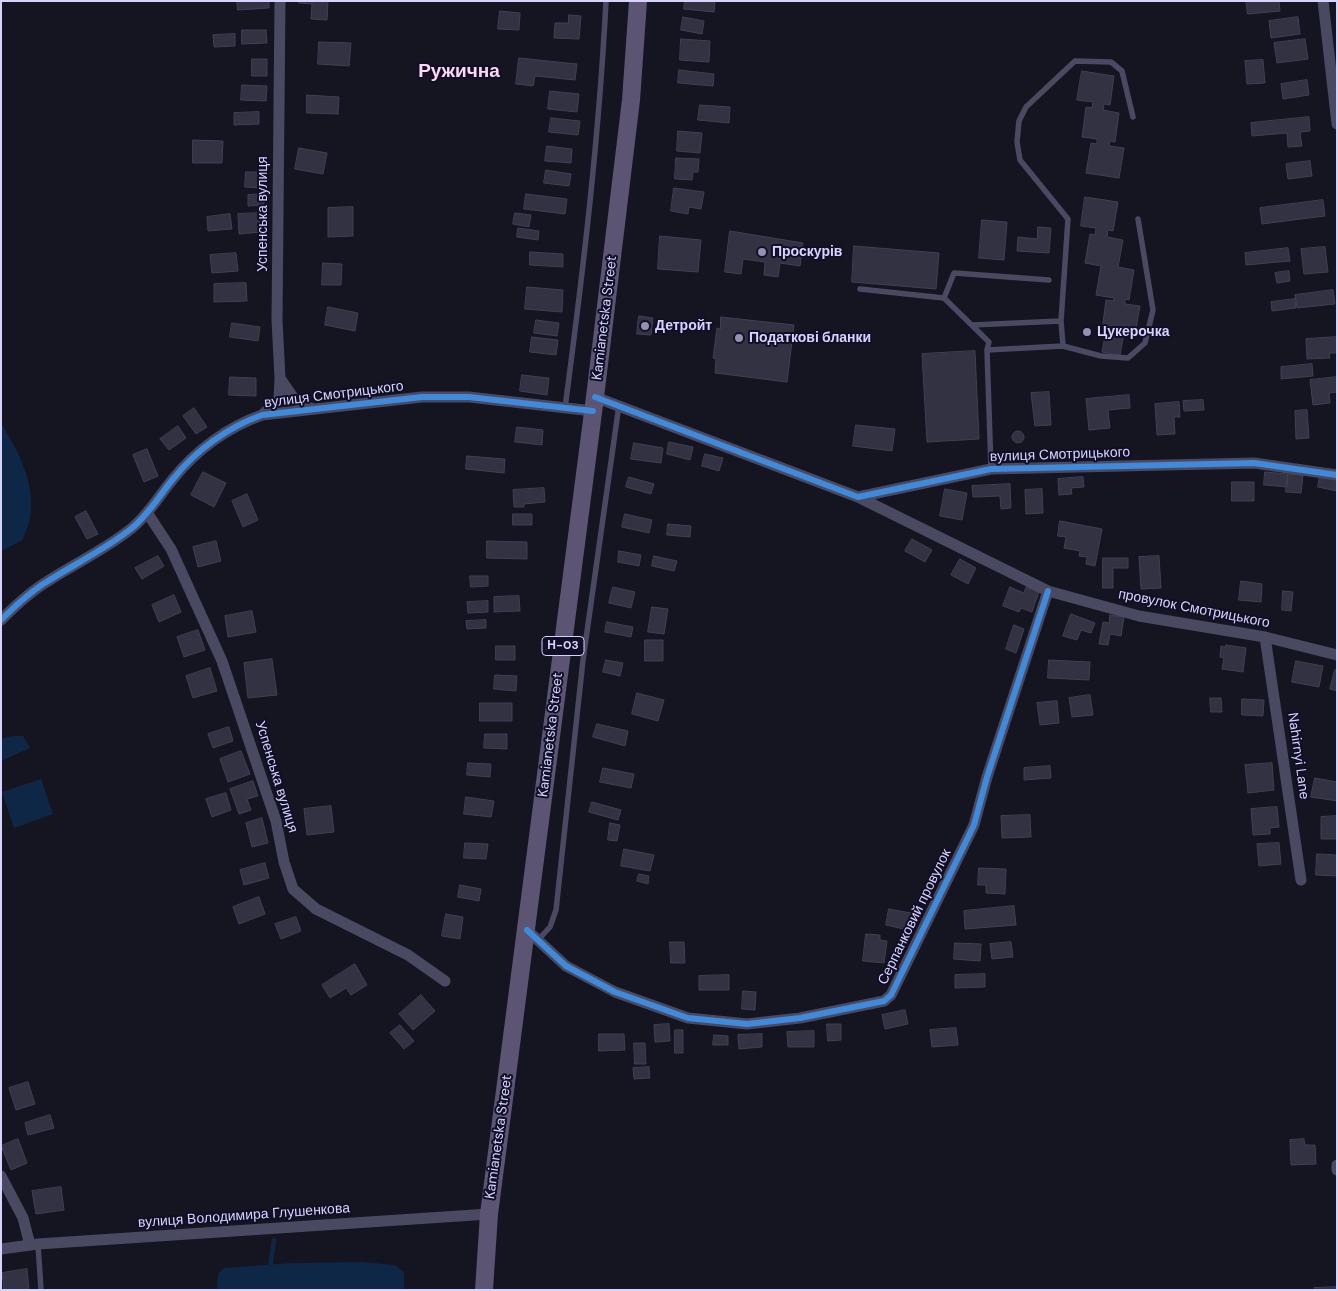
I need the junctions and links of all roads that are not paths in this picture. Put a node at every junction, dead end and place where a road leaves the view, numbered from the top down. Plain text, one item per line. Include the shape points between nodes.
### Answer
1 (280, 1) edge
2 (606, 1) edge
3 (638, 1) edge
4 (1323, 1) edge
5 (1133, 117) dead end
6 (1337, 124) edge
7 (1138, 219) dead end
8 (1049, 280) dead end
9 (860, 289) dead end
10 (944, 298) junction
11 (1061, 321) junction
12 (972, 325) junction
13 (1063, 346) junction
14 (987, 350) junction
15 (280, 378) junction
16 (594, 404) junction
17 (618, 405) junction
18 (565, 408) junction
19 (315, 410) junction
20 (262, 415) junction
21 (991, 469) junction
22 (1337, 475) edge
23 (858, 497) junction
24 (148, 514) junction
25 (1048, 591) junction
26 (1, 620) edge
27 (1265, 637) junction
28 (1337, 655) edge
29 (1301, 880) dead end
30 (532, 935) junction
31 (445, 981) dead end
32 (1337, 1165) edge
33 (1337, 1170) edge
34 (1, 1176) edge
35 (489, 1214) junction
36 (34, 1245) junction
37 (1, 1249) edge
38 (41, 1290) edge
39 (484, 1290) edge

1 - 15 street, Успенська вулиця via 277,320
2 - 18 lane via 589,230
3 - 16 main road, Kamianetska Street / Н-03 via 631,100
4 - 6 street
5 - 11 lane via 1122,71 1111,62 1075,61 1026,107 1019,121 1017,142 1020,160 1068,219
7 - 13 lane via 1153,310 1145,343 1128,358 1101,356
8 - 10 lane via 954,273
9 - 10 lane
10 - 12 lane
11 - 12 lane
11 - 13 lane
12 - 14 lane via 989,342
13 - 14 lane
14 - 21 lane
15 - 19 street via 297,403
15 - 20 street, Успенська вулиця via 279,400
16 - 17 street, вулиця Смотрицького
16 - 18 street, вулиця Смотрицького
16 - 30 main road, Kamianetska Street / Н-03
17 - 23 street, вулиця Смотрицького
17 - 30 lane via 583,660 556,910 550,927
18 - 19 street, вулиця Смотрицького via 468,397 422,397
19 - 20 street, вулиця Смотрицького
20 - 24 street, вулиця Смотрицького via 211,442 174,477
21 - 22 street, вулиця Смотрицького via 1254,464
21 - 23 street, вулиця Смотрицького
23 - 25 street, провулок Смотрицького
24 - 26 street, вулиця Смотрицького via 115,542 46,582
24 - 31 street, Успенська вулиця via 171,549 222,662 276,821 293,889 316,909 408,956
25 - 27 street, провулок Смотрицького via 1139,616
25 - 30 street, Серпанковий провулок via 974,825 891,996 884,1001 800,1018 747,1024 688,1018 615,992 566,966
27 - 28 street, провулок Смотрицького
27 - 29 street, Nahirnyi Lane
30 - 35 main road, Kamianetska Street / Н-03
32 - 33 street
34 - 36 street
35 - 36 street, вулиця Володимира Глушенкова
35 - 39 main road, Kamianetska Street / Н-03
36 - 37 street, вулиця Володимира Глушенкова
36 - 38 lane

